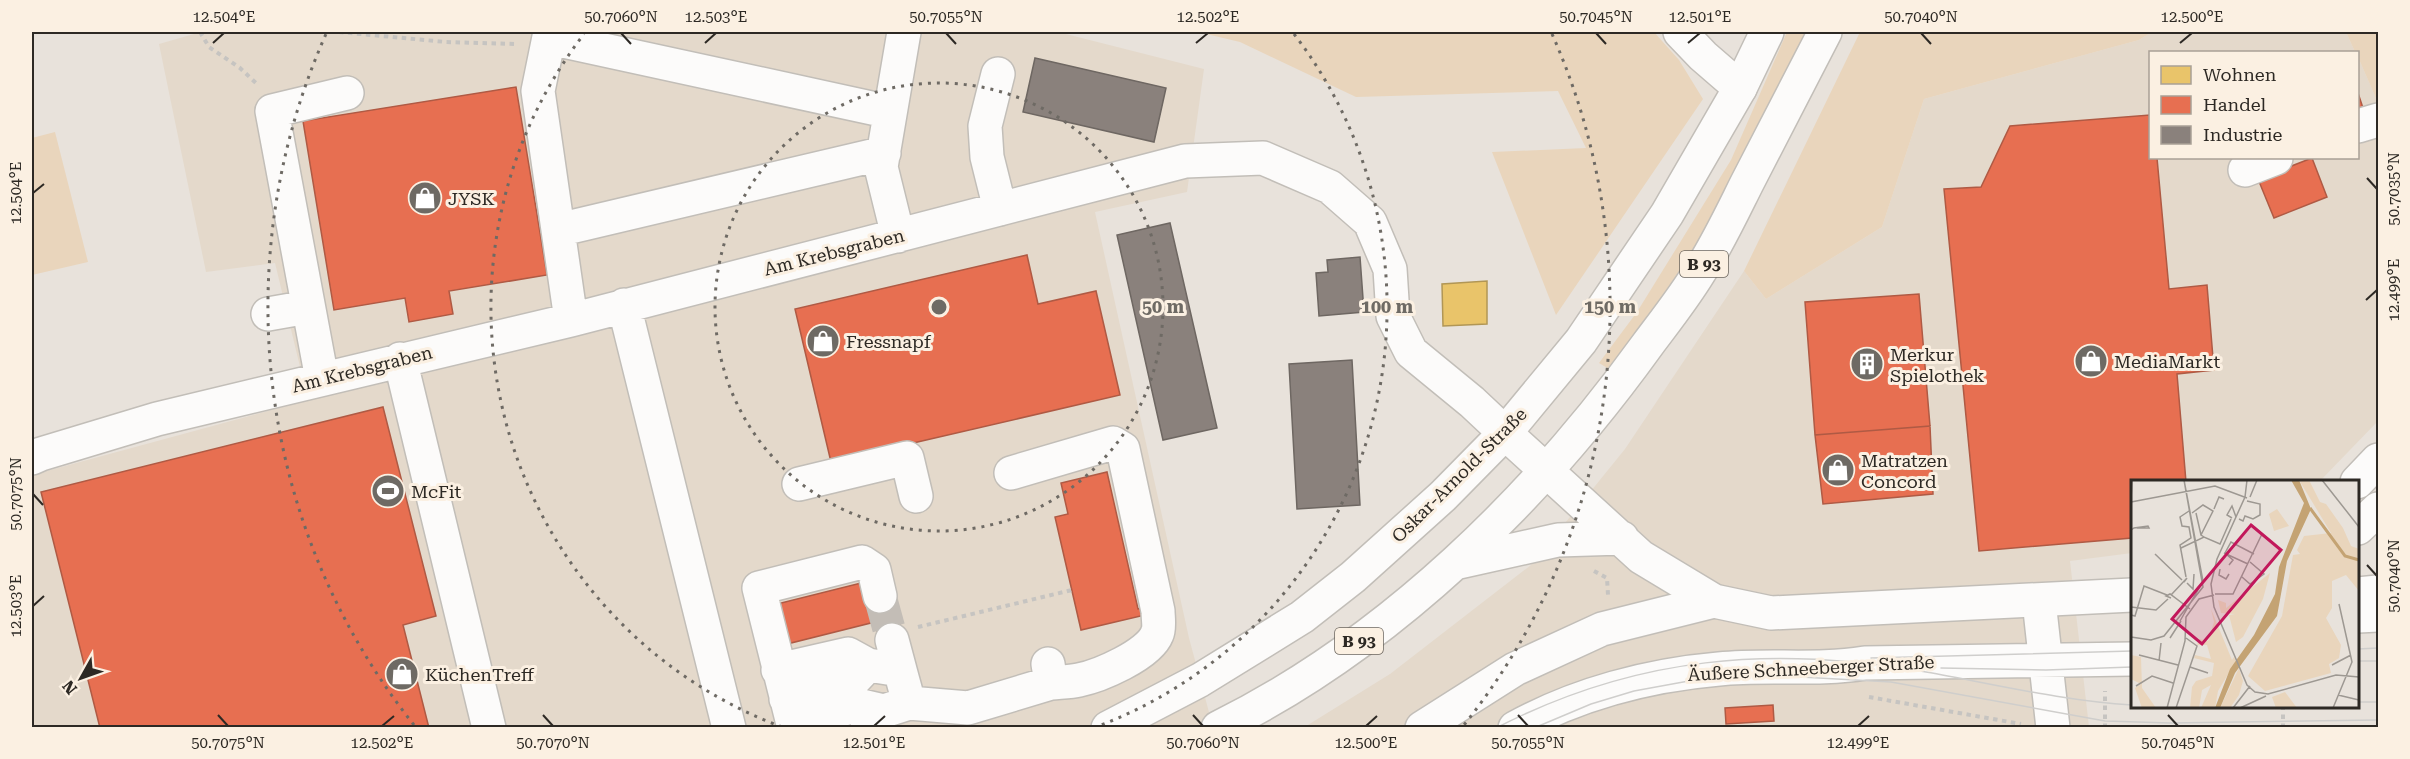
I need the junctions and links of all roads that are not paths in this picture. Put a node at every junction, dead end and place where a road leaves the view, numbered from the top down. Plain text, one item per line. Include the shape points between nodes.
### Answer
1 (904, 32) edge
2 (1680, 32) edge
3 (1767, 32) edge
4 (1825, 32) edge
5 (549, 38) edge
6 (998, 74) dead end
7 (1740, 88) junction
8 (347, 93) dead end
9 (890, 112) junction
10 (2379, 120) edge
11 (2359, 126) edge
12 (884, 153) junction
13 (2273, 159) edge
14 (2245, 170) dead end
15 (1000, 209) junction
16 (558, 230) junction
17 (898, 236) junction
18 (624, 305) junction
19 (308, 307) junction
20 (268, 314) dead end
21 (571, 320) junction
22 (400, 359) junction
23 (322, 379) junction
24 (1505, 433) junction
25 (32, 458) edge
26 (2379, 460) edge
27 (1011, 472) dead end
28 (1545, 472) junction
29 (2359, 480) edge
30 (799, 484) dead end
31 (916, 496) dead end
32 (2379, 509) edge
33 (2359, 527) edge
34 (1622, 538) junction
35 (1451, 564) junction
36 (2379, 592) edge
37 (2359, 594) edge
38 (880, 596) tunnel mouth
39 (2131, 596) edge
40 (1714, 601) junction
41 (2039, 601) junction
42 (2379, 615) edge
43 (2359, 616) edge
44 (2131, 659) edge
45 (2045, 662) junction
46 (788, 705) edge
47 (967, 705) edge
48 (887, 714) edge
49 (489, 728) edge
50 (729, 728) edge
51 (1108, 728) edge
52 (1218, 728) edge
53 (1422, 728) edge
54 (1515, 728) edge
55 (2053, 728) edge

1 - 9 main road
2 - 7 main road
3 - 7 main road, Oskar-Arnold-Straße
4 - 28 main road, B 93 via 1700,273 1617,387
5 - 9 main road
5 - 16 main road via 538,91
6 - 15 main road via 985,126 987,157
7 - 24 main road, Oskar-Arnold-Straße via 1667,214 1581,341
8 - 19 main road via 272,111
9 - 12 main road
10 - 11 main road
12 - 16 main road
12 - 17 main road via 881,167
13 - 14 main road
15 - 17 main road, Am Krebsgraben
15 - 24 main road, Am Krebsgraben via 1185,161 1263,158 1330,187 1370,222 1390,269 1393,316 1411,352
16 - 21 main road
17 - 18 main road, Am Krebsgraben
18 - 21 main road, Am Krebsgraben
18 - 50 main road
19 - 20 main road
19 - 23 main road
21 - 22 main road, Am Krebsgraben
22 - 23 main road, Am Krebsgraben
22 - 49 main road
23 - 25 main road, Am Krebsgraben via 157,419
24 - 28 main road
24 - 51 main road, Oskar-Arnold-Straße via 1394,541 1302,617 1200,680
26 - 29 main road
27 - 47 main road via 1113,443 1123,449 1158,611 1158,634 1148,646 1121,664 1080,680 1049,674
28 - 34 main road
28 - 35 main road, B 93
30 - 31 main road via 907,458
32 - 33 main road
34 - 35 main road via 1558,540
34 - 40 main road via 1641,557
35 - 52 main road, B 93 via 1393,616 1329,664
36 - 37 main road
38 - 46 main road via 874,570 862,562 759,588
39 - 41 main road
40 - 41 main road via 1771,613
40 - 53 main road via 1602,629 1515,669
41 - 45 main road
42 - 43 main road
44 - 45 main road, Äußere Schneeberger Straße
45 - 54 main road, Äußere Schneeberger Straße via 1719,669 1632,683 1560,706
45 - 55 main road
46 - 48 main road via 858,705
46 - 48 main road via 848,654 868,665 901,646
47 - 48 main road

